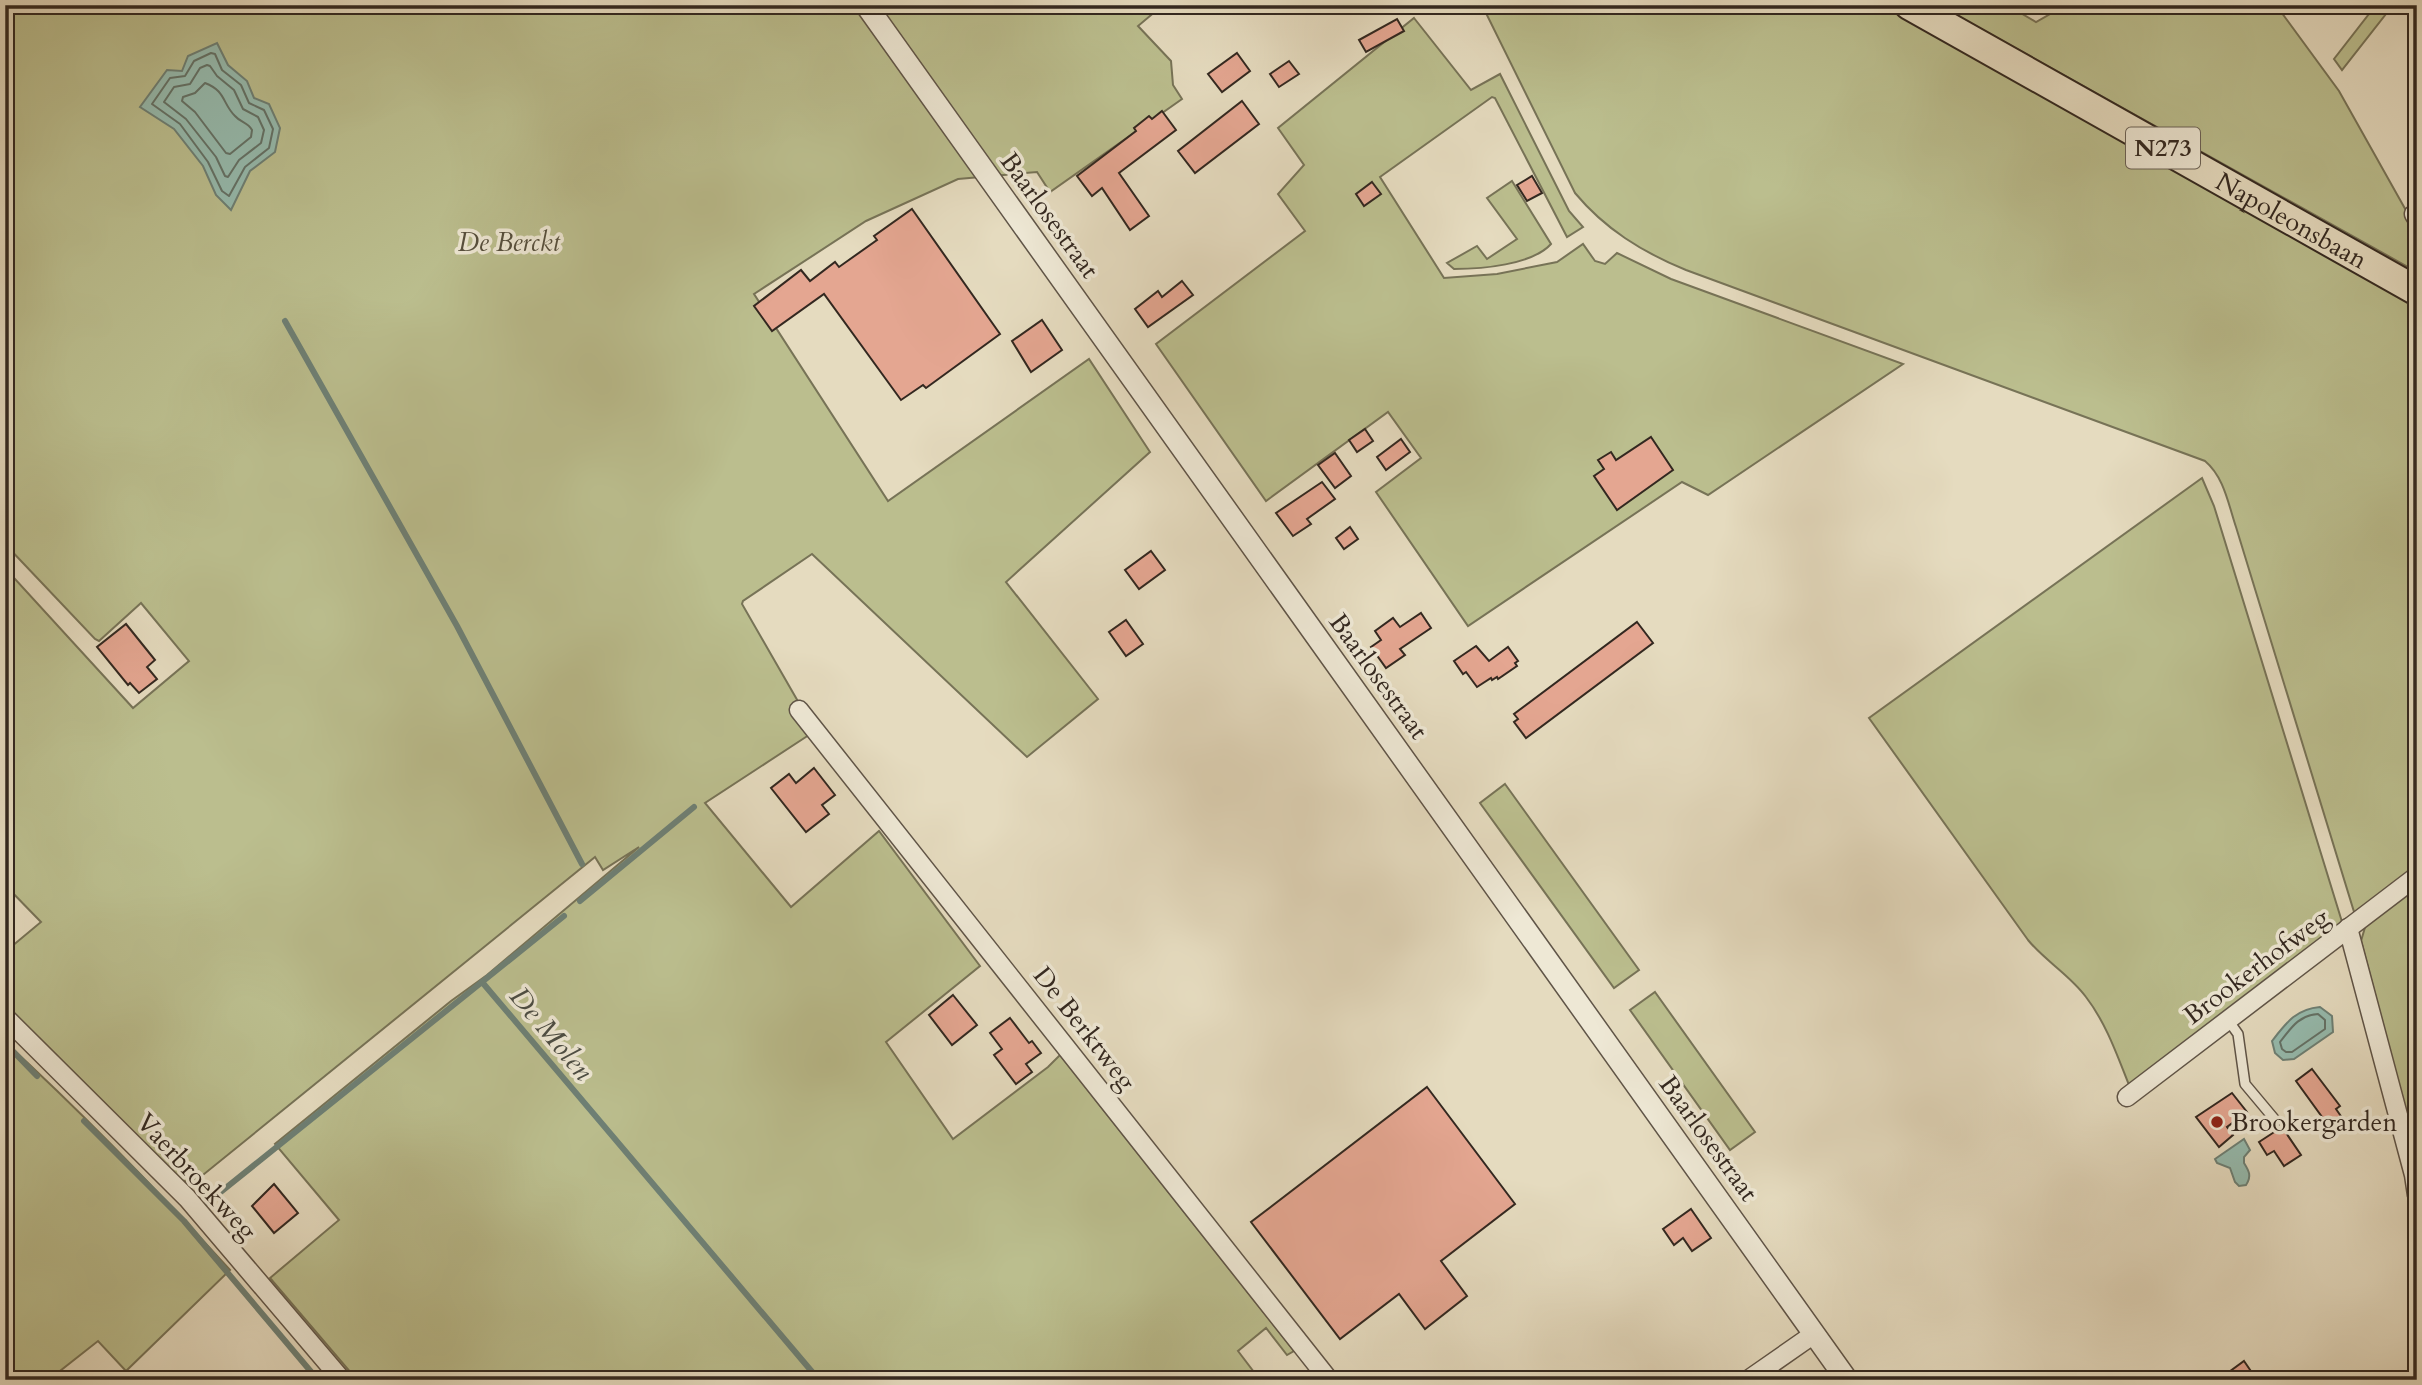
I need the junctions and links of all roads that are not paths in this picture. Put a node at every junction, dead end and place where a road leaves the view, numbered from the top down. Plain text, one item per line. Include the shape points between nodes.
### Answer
1 (866, 5) edge
2 (1909, 5) edge
3 (2417, 291) edge
4 (799, 710) dead end
5 (2417, 877) edge
6 (2348, 928) junction
7 (5, 1017) edge
8 (2228, 1020) junction
9 (2127, 1097) dead end
10 (2276, 1121) dead end
11 (2417, 1195) edge
12 (1815, 1334) junction
13 (342, 1380) edge
14 (1329, 1380) edge
15 (1748, 1380) edge
16 (1847, 1380) edge

1 - 12 street, Baarlosestraat
2 - 3 main road, Napoleonsbaan / N273
4 - 14 street, De Berktweg
5 - 6 street, Brookerhofweg
6 - 8 street, Brookerhofweg
6 - 11 street
7 - 13 street, Vaerbroekweg via 187,1198
8 - 9 street, Brookerhofweg
8 - 10 lane via 2238,1034 2245,1084
12 - 15 street
12 - 16 street, Baarlosestraat

